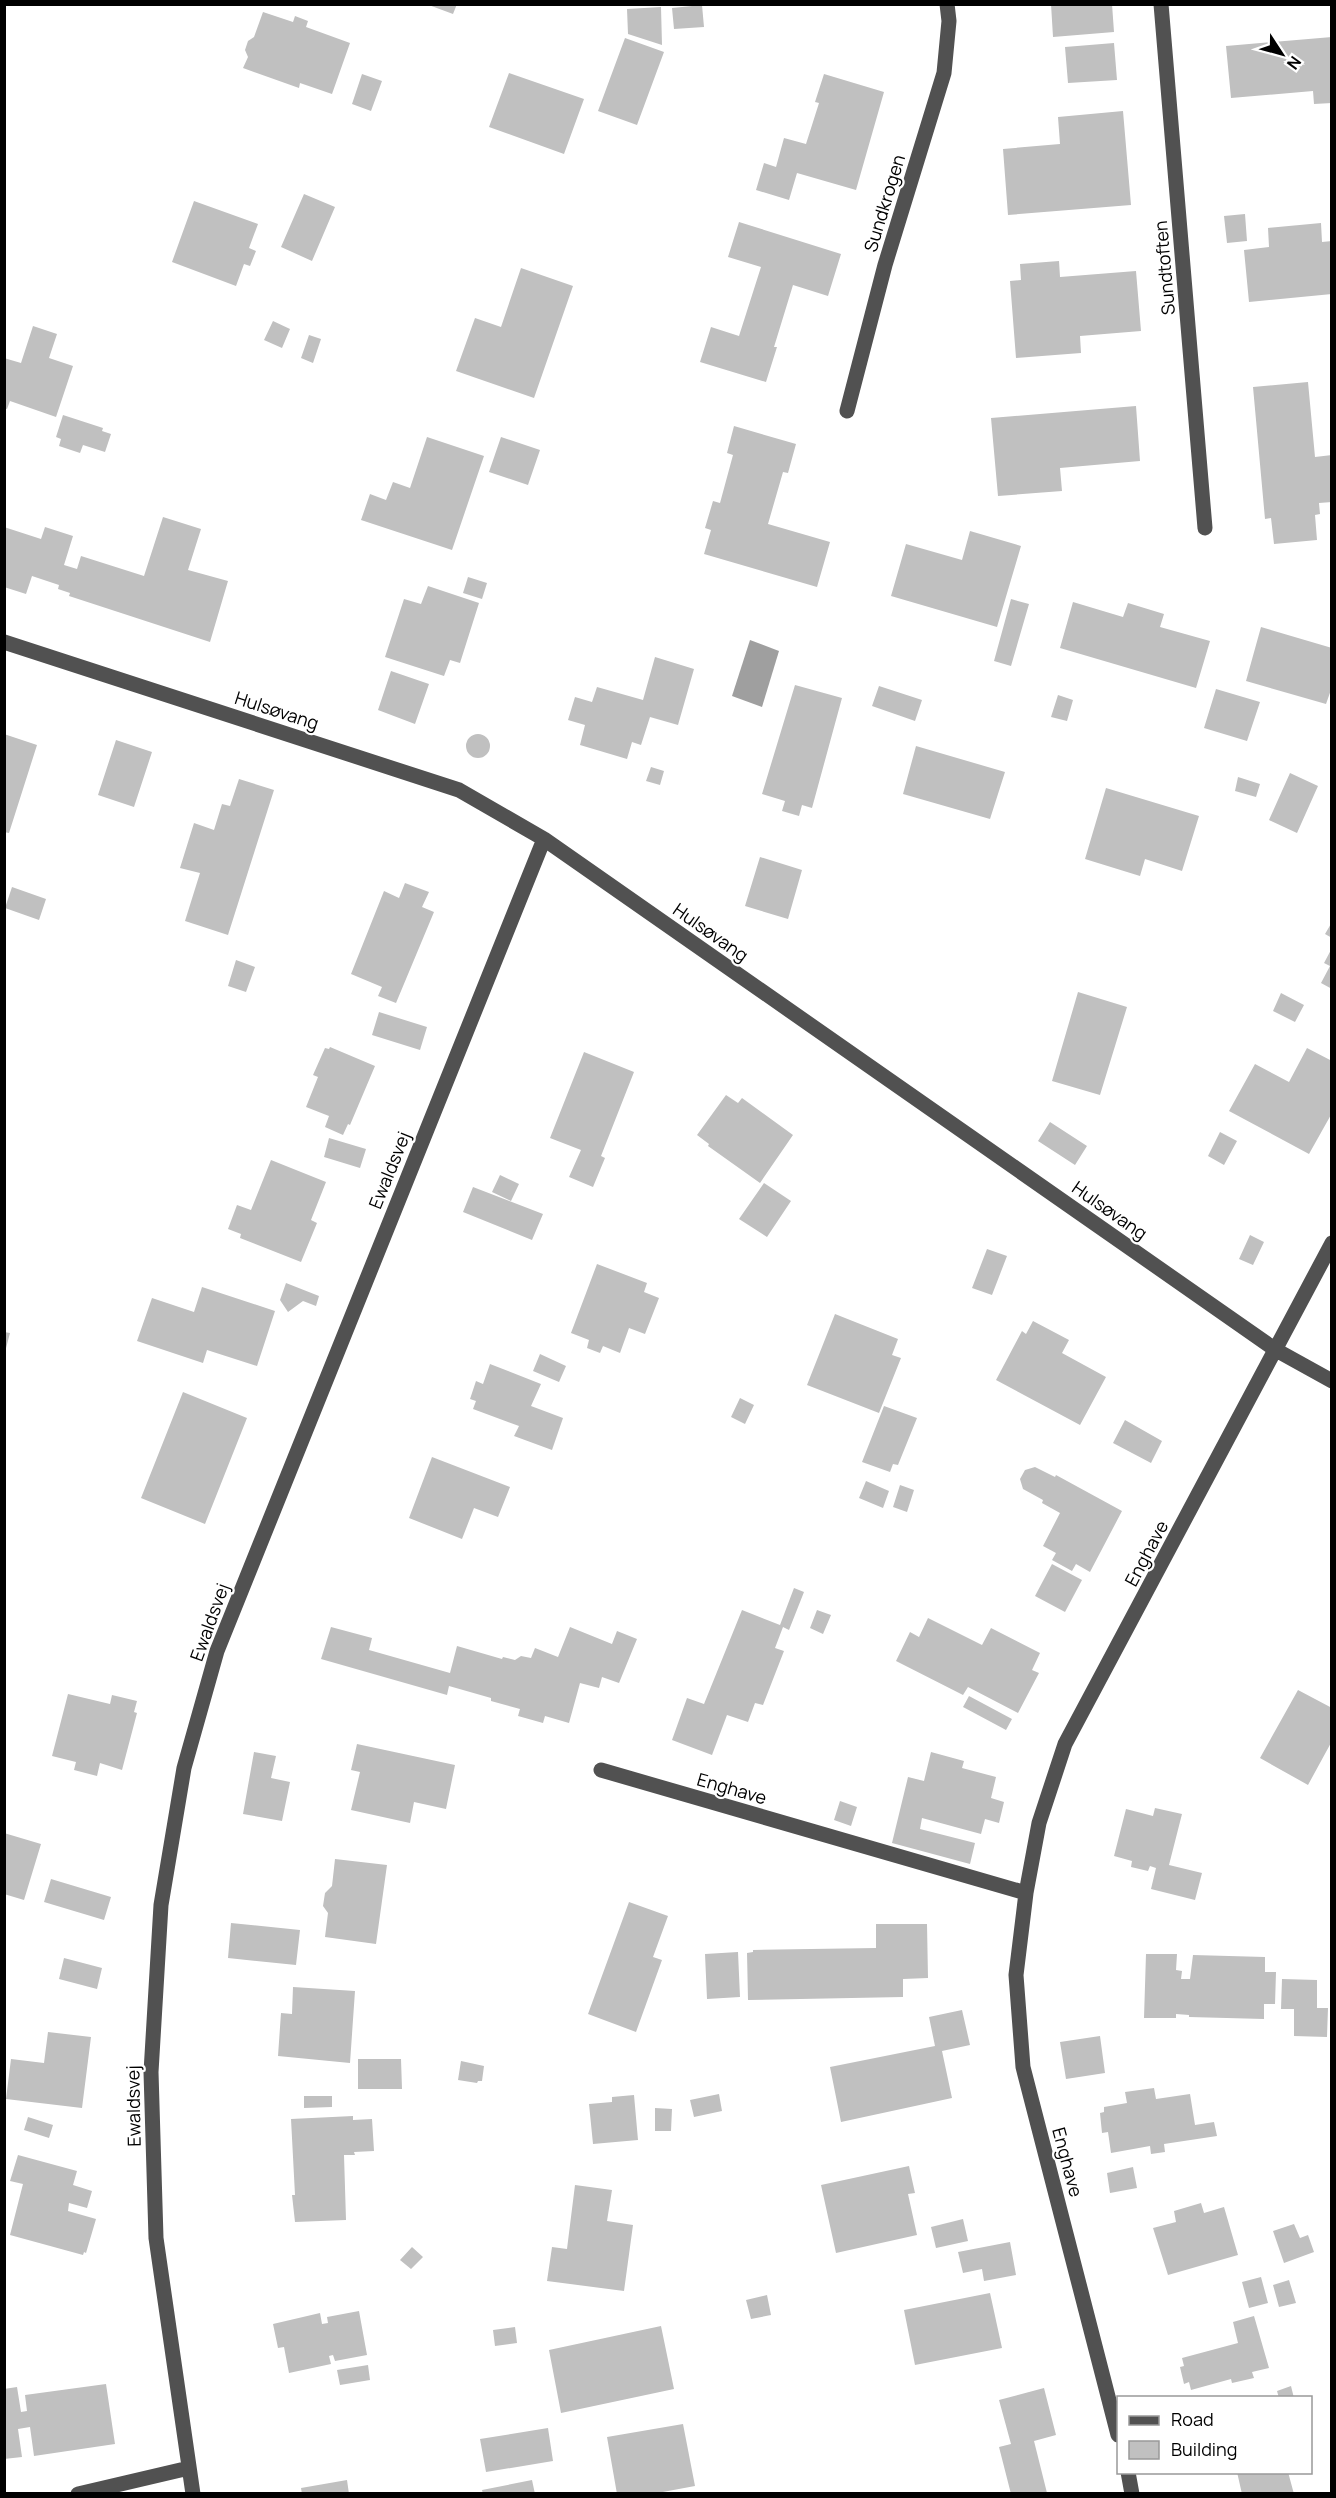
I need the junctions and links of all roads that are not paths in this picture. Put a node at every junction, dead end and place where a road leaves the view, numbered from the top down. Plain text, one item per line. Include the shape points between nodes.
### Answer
1 (947, 4) edge
2 (1161, 4) edge
3 (847, 411) dead end
4 (1205, 528) dead end
5 (4, 642) edge
6 (544, 839) junction
7 (1332, 1243) edge
8 (1276, 1350) junction
9 (1332, 1381) edge
10 (601, 1770) dead end
11 (1026, 1893) junction
12 (1117, 2428) edge
13 (189, 2468) junction
14 (1128, 2474) edge
15 (78, 2493) edge
16 (193, 2493) edge
17 (1132, 2493) edge

1 - 3 street, Sundkrogen via 944,73 885,265
2 - 4 street, Sundtoften
5 - 6 street, Hulsøvang via 459,790
6 - 8 street, Hulsøvang
6 - 13 street, Ewaldsvej via 217,1651 184,1768 161,1905 151,2073 156,2238
7 - 8 street, Enghave
8 - 9 street, Hulsøvang
8 - 11 street, Enghave via 1065,1744 1039,1823
10 - 11 street, Enghave
11 - 12 street, Enghave via 1016,1975 1023,2067
13 - 15 street
13 - 16 street, Ewaldsvej
14 - 17 street

